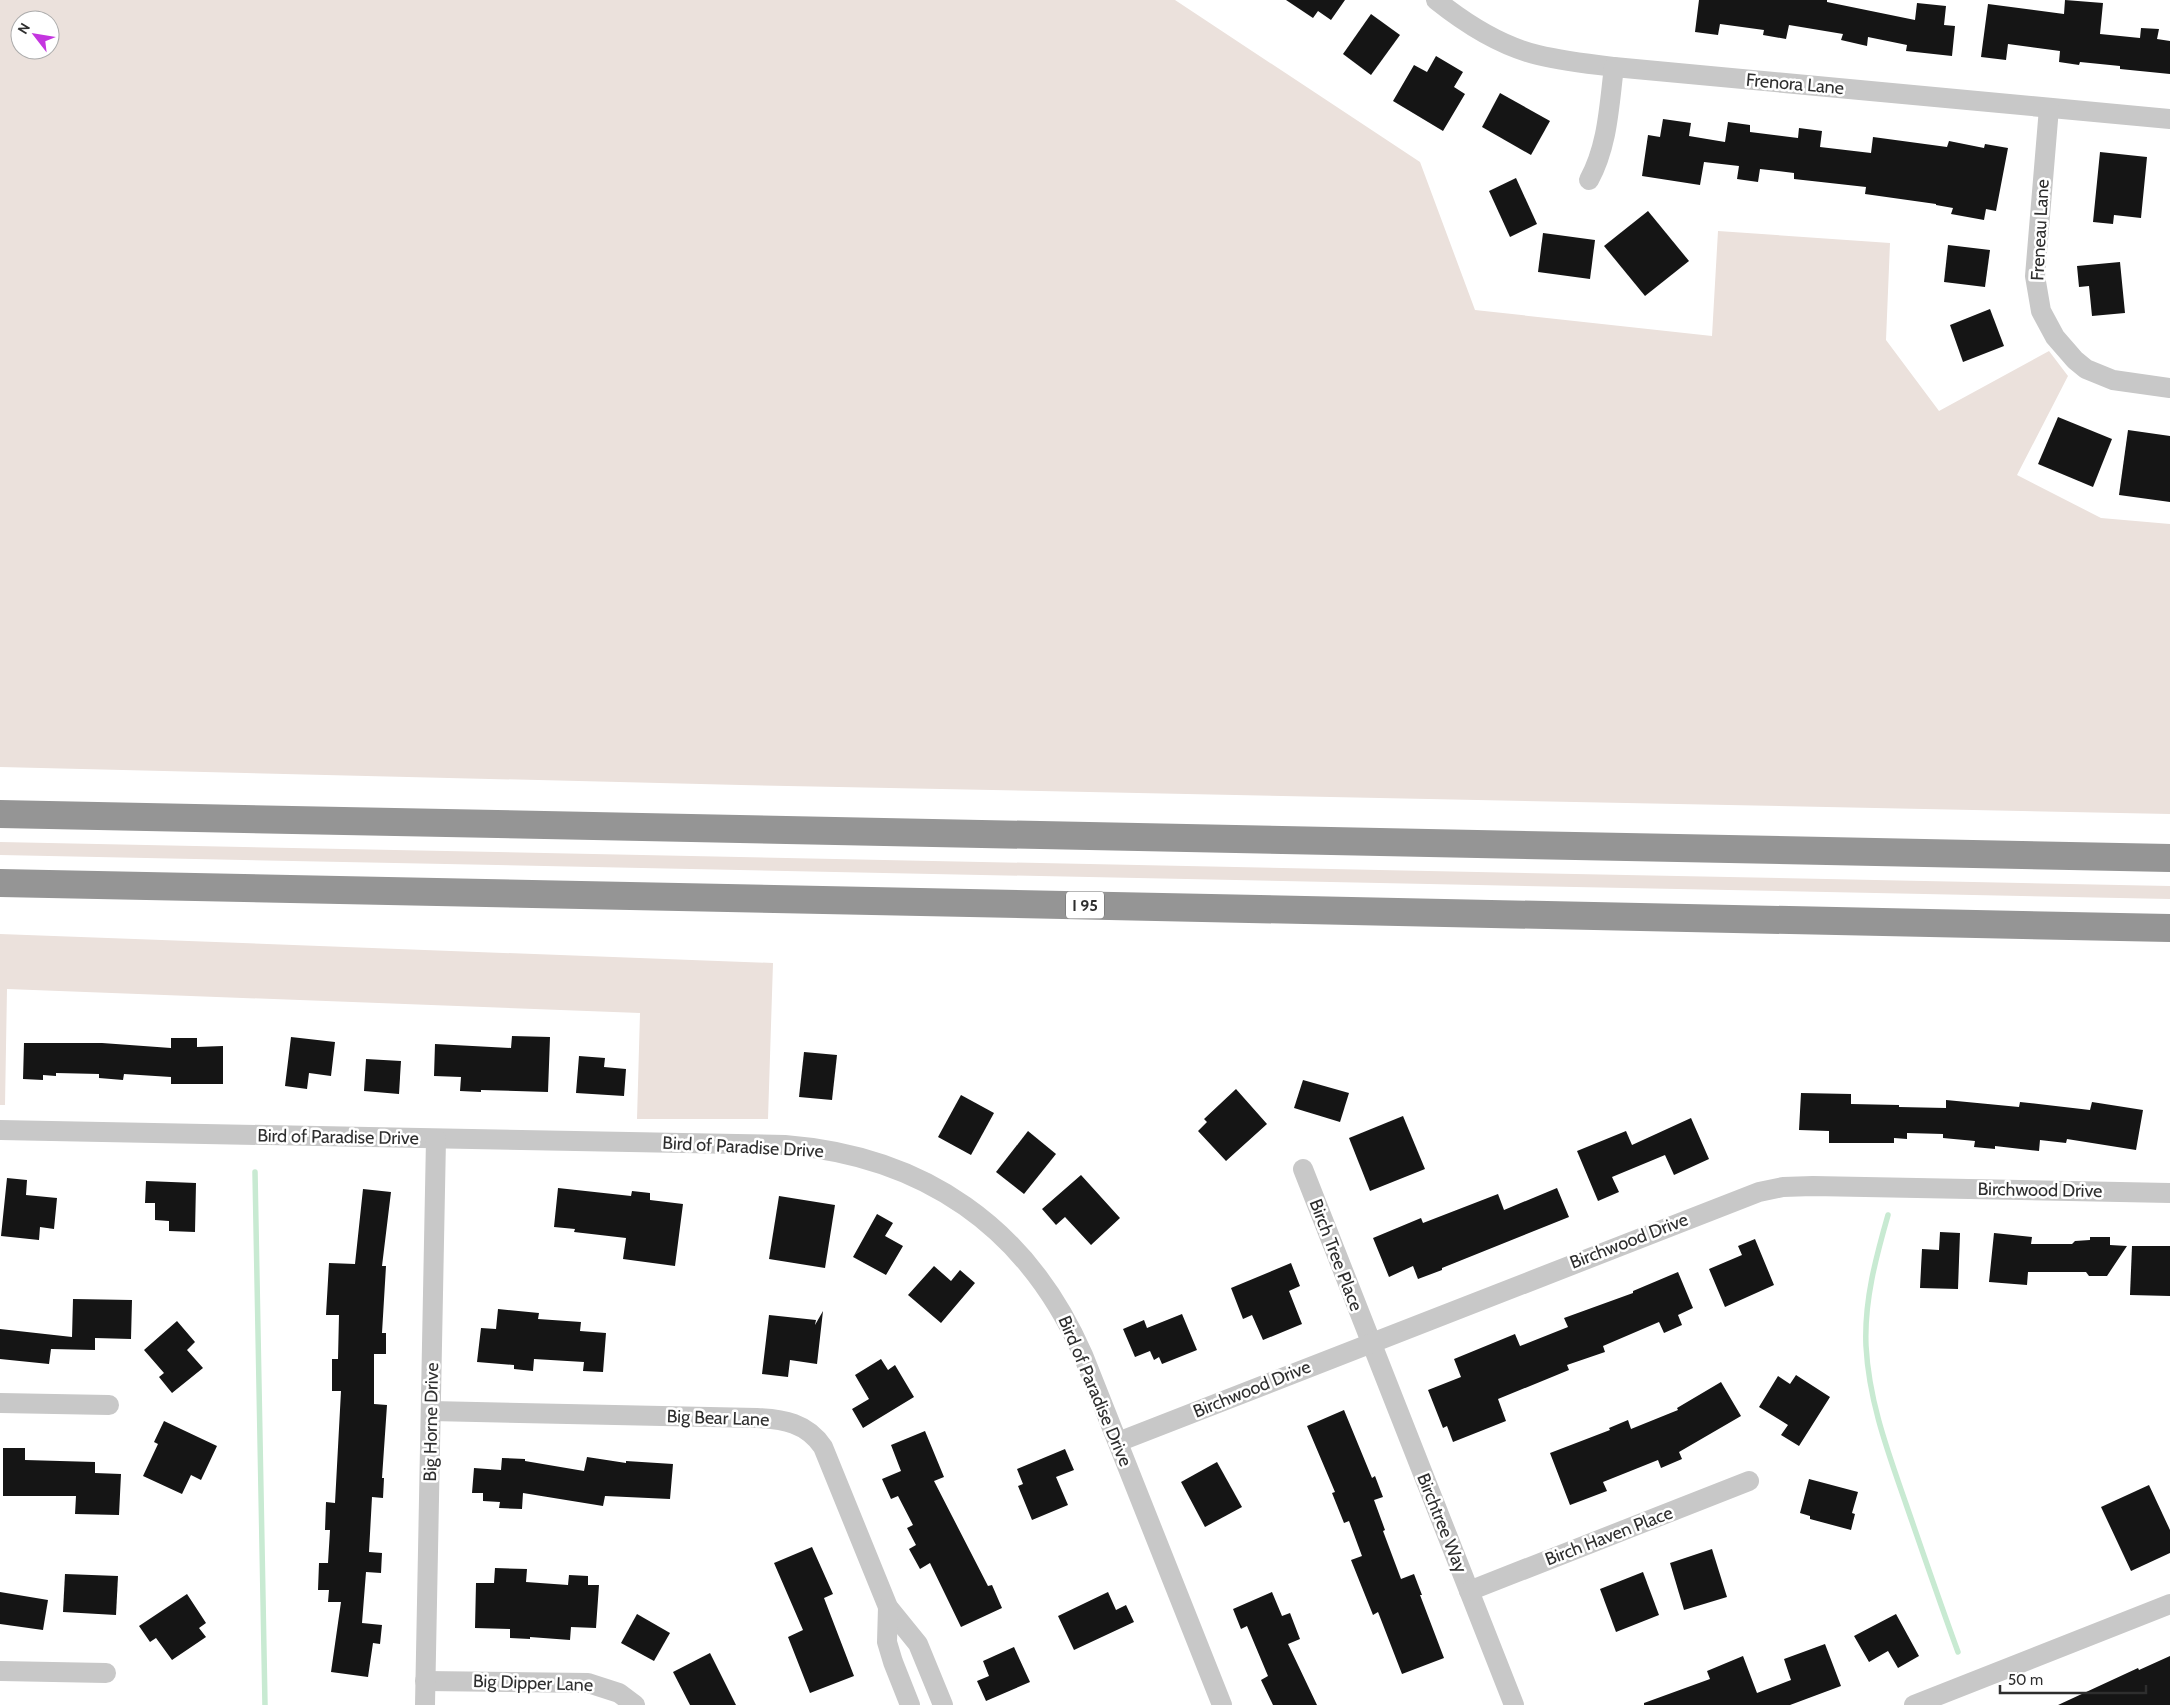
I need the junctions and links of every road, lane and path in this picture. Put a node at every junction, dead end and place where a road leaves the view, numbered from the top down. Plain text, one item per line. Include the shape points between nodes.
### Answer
1 (1436, 0) edge
2 (1614, 67) junction
3 (2049, 108) junction
4 (2170, 119) edge
5 (1589, 180) dead end
6 (2170, 388) edge
7 (0, 814) edge
8 (2170, 858) edge
9 (0, 883) edge
10 (2170, 928) edge
11 (0, 1130) edge
12 (436, 1139) junction
13 (1303, 1169) dead end
14 (2170, 1193) edge
15 (1370, 1342) junction
16 (0, 1403) edge
17 (109, 1405) dead end
18 (431, 1412) junction
19 (1118, 1442) junction
20 (1749, 1481) dead end
21 (1469, 1591) junction
22 (2170, 1604) edge
23 (888, 1607) junction
24 (0, 1671) edge
25 (106, 1673) dead end
26 (425, 1681) junction
27 (425, 1705) edge
28 (635, 1705) edge
29 (910, 1705) edge
30 (943, 1705) edge
31 (1222, 1705) edge
32 (1514, 1705) edge
33 (1914, 1705) edge

1 - 2 street, Frenora Lane via 1472,26 1519,49 1557,59
2 - 3 street, Frenora Lane
2 - 5 street via 1603,150
3 - 4 street, Frenora Lane
3 - 6 street, Freneau Lane via 2035,276 2041,311 2055,337 2086,369 2113,380
7 - 8 highway
9 - 10 highway, I 95
11 - 12 street, Bird of Paradise Drive
12 - 18 street, Big Horne Drive
12 - 19 street, Bird of Paradise Drive via 785,1145 851,1154 895,1168 934,1187 968,1209 994,1229 1027,1263 1055,1301 1075,1337
13 - 15 street, Birch Tree Place
14 - 15 street, Birchwood Drive via 1813,1186 1771,1189 1735,1199
15 - 19 street, Birchwood Drive
15 - 21 street, Birchtree Way
16 - 17 street
18 - 23 street, Big Bear Lane via 757,1418 802,1426 819,1440 827,1455
18 - 26 street, Big Horne Drive
19 - 31 street, Bird of Paradise Drive
20 - 21 street, Birch Haven Place
21 - 32 street, Birchtree Way
22 - 33 street
23 - 29 street, Big Bear Lane via 887,1642
23 - 30 street, Big Bear Lane via 918,1644
24 - 25 street
26 - 27 street, Big Horne Drive
26 - 28 street, Big Dipper Lane via 583,1682 609,1688

